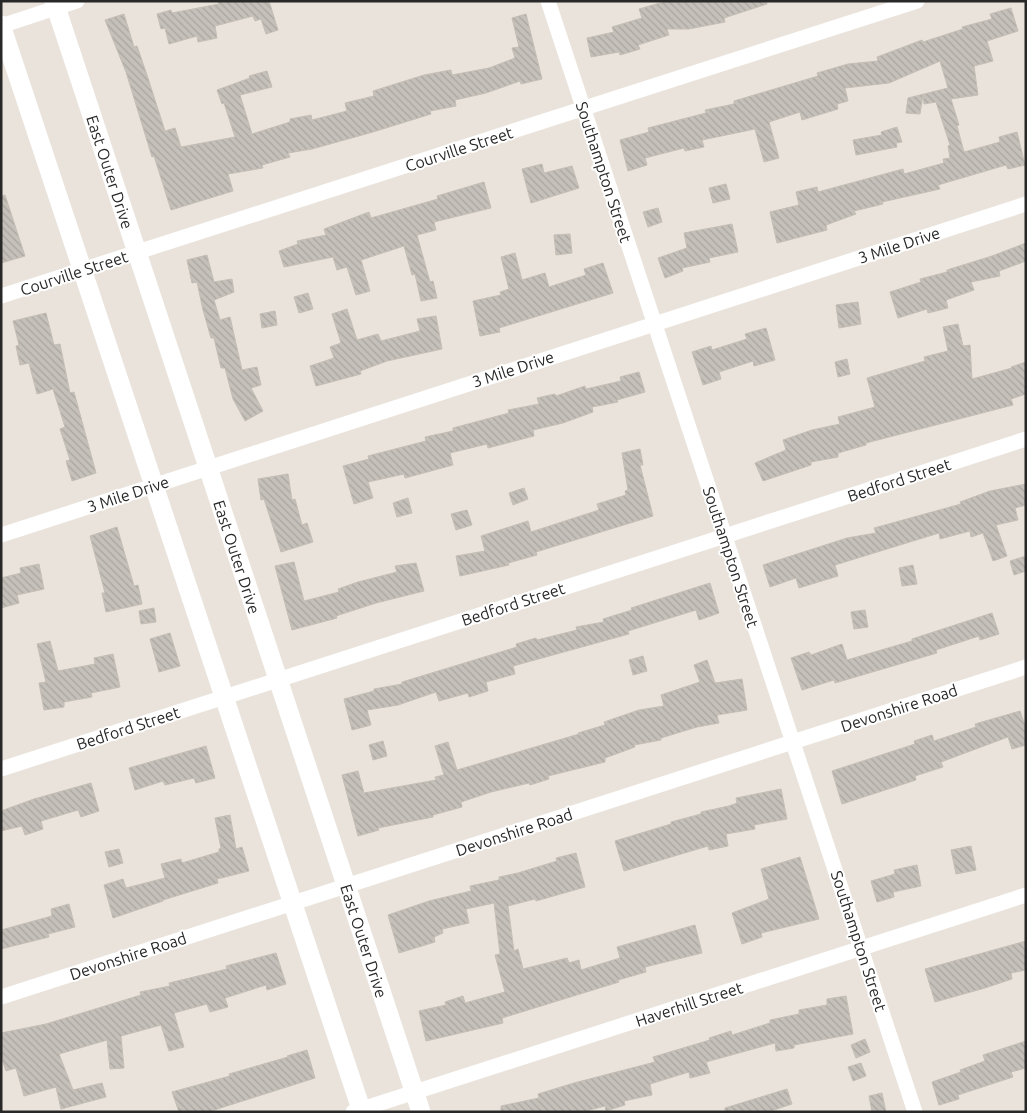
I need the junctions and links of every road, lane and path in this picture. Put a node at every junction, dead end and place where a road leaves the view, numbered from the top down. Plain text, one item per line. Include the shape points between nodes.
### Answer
1 (77, 1) edge
2 (548, 1) edge
3 (917, 1) edge
4 (55, 5) edge
5 (1, 26) edge
6 (583, 109) junction
7 (1026, 204) edge
8 (137, 252) junction
9 (82, 270) junction
10 (1, 296) edge
11 (654, 324) junction
12 (1026, 439) edge
13 (208, 468) junction
14 (154, 485) junction
15 (1, 535) edge
16 (725, 536) junction
17 (1026, 667) edge
18 (277, 680) junction
19 (225, 697) junction
20 (792, 742) junction
21 (1, 769) edge
22 (346, 886) junction
23 (1026, 896) edge
24 (293, 903) junction
25 (861, 948) junction
26 (1, 997) edge
27 (414, 1092) junction
28 (359, 1111) edge
29 (420, 1112) edge
30 (915, 1112) edge

1 - 4 street
2 - 6 street, Southampton Street
3 - 6 street, Courville Street
4 - 5 street
4 - 8 street, East Outer Drive
5 - 9 street
6 - 8 street, Courville Street
6 - 11 street, Southampton Street
7 - 11 street, 3 Mile Drive
8 - 9 street, Courville Street
8 - 13 street, East Outer Drive
9 - 10 street, Courville Street
9 - 14 street
11 - 13 street, 3 Mile Drive
11 - 16 street, Southampton Street
12 - 16 street, Bedford Street
13 - 14 street, 3 Mile Drive
13 - 18 street, East Outer Drive
14 - 15 street, 3 Mile Drive
14 - 19 street
16 - 18 street, Bedford Street
16 - 20 street, Southampton Street
17 - 20 street, Devonshire Road
18 - 19 street, Bedford Street
18 - 22 street, East Outer Drive
19 - 21 street, Bedford Street
19 - 24 street
20 - 22 street, Devonshire Road
20 - 25 street, Southampton Street
22 - 24 street, Devonshire Road
22 - 27 street, East Outer Drive
23 - 25 street, Haverhill Street
24 - 26 street, Devonshire Road
24 - 28 street
25 - 27 street, Haverhill Street
25 - 30 street, Southampton Street
27 - 28 street, Haverhill Street
27 - 29 street, East Outer Drive

